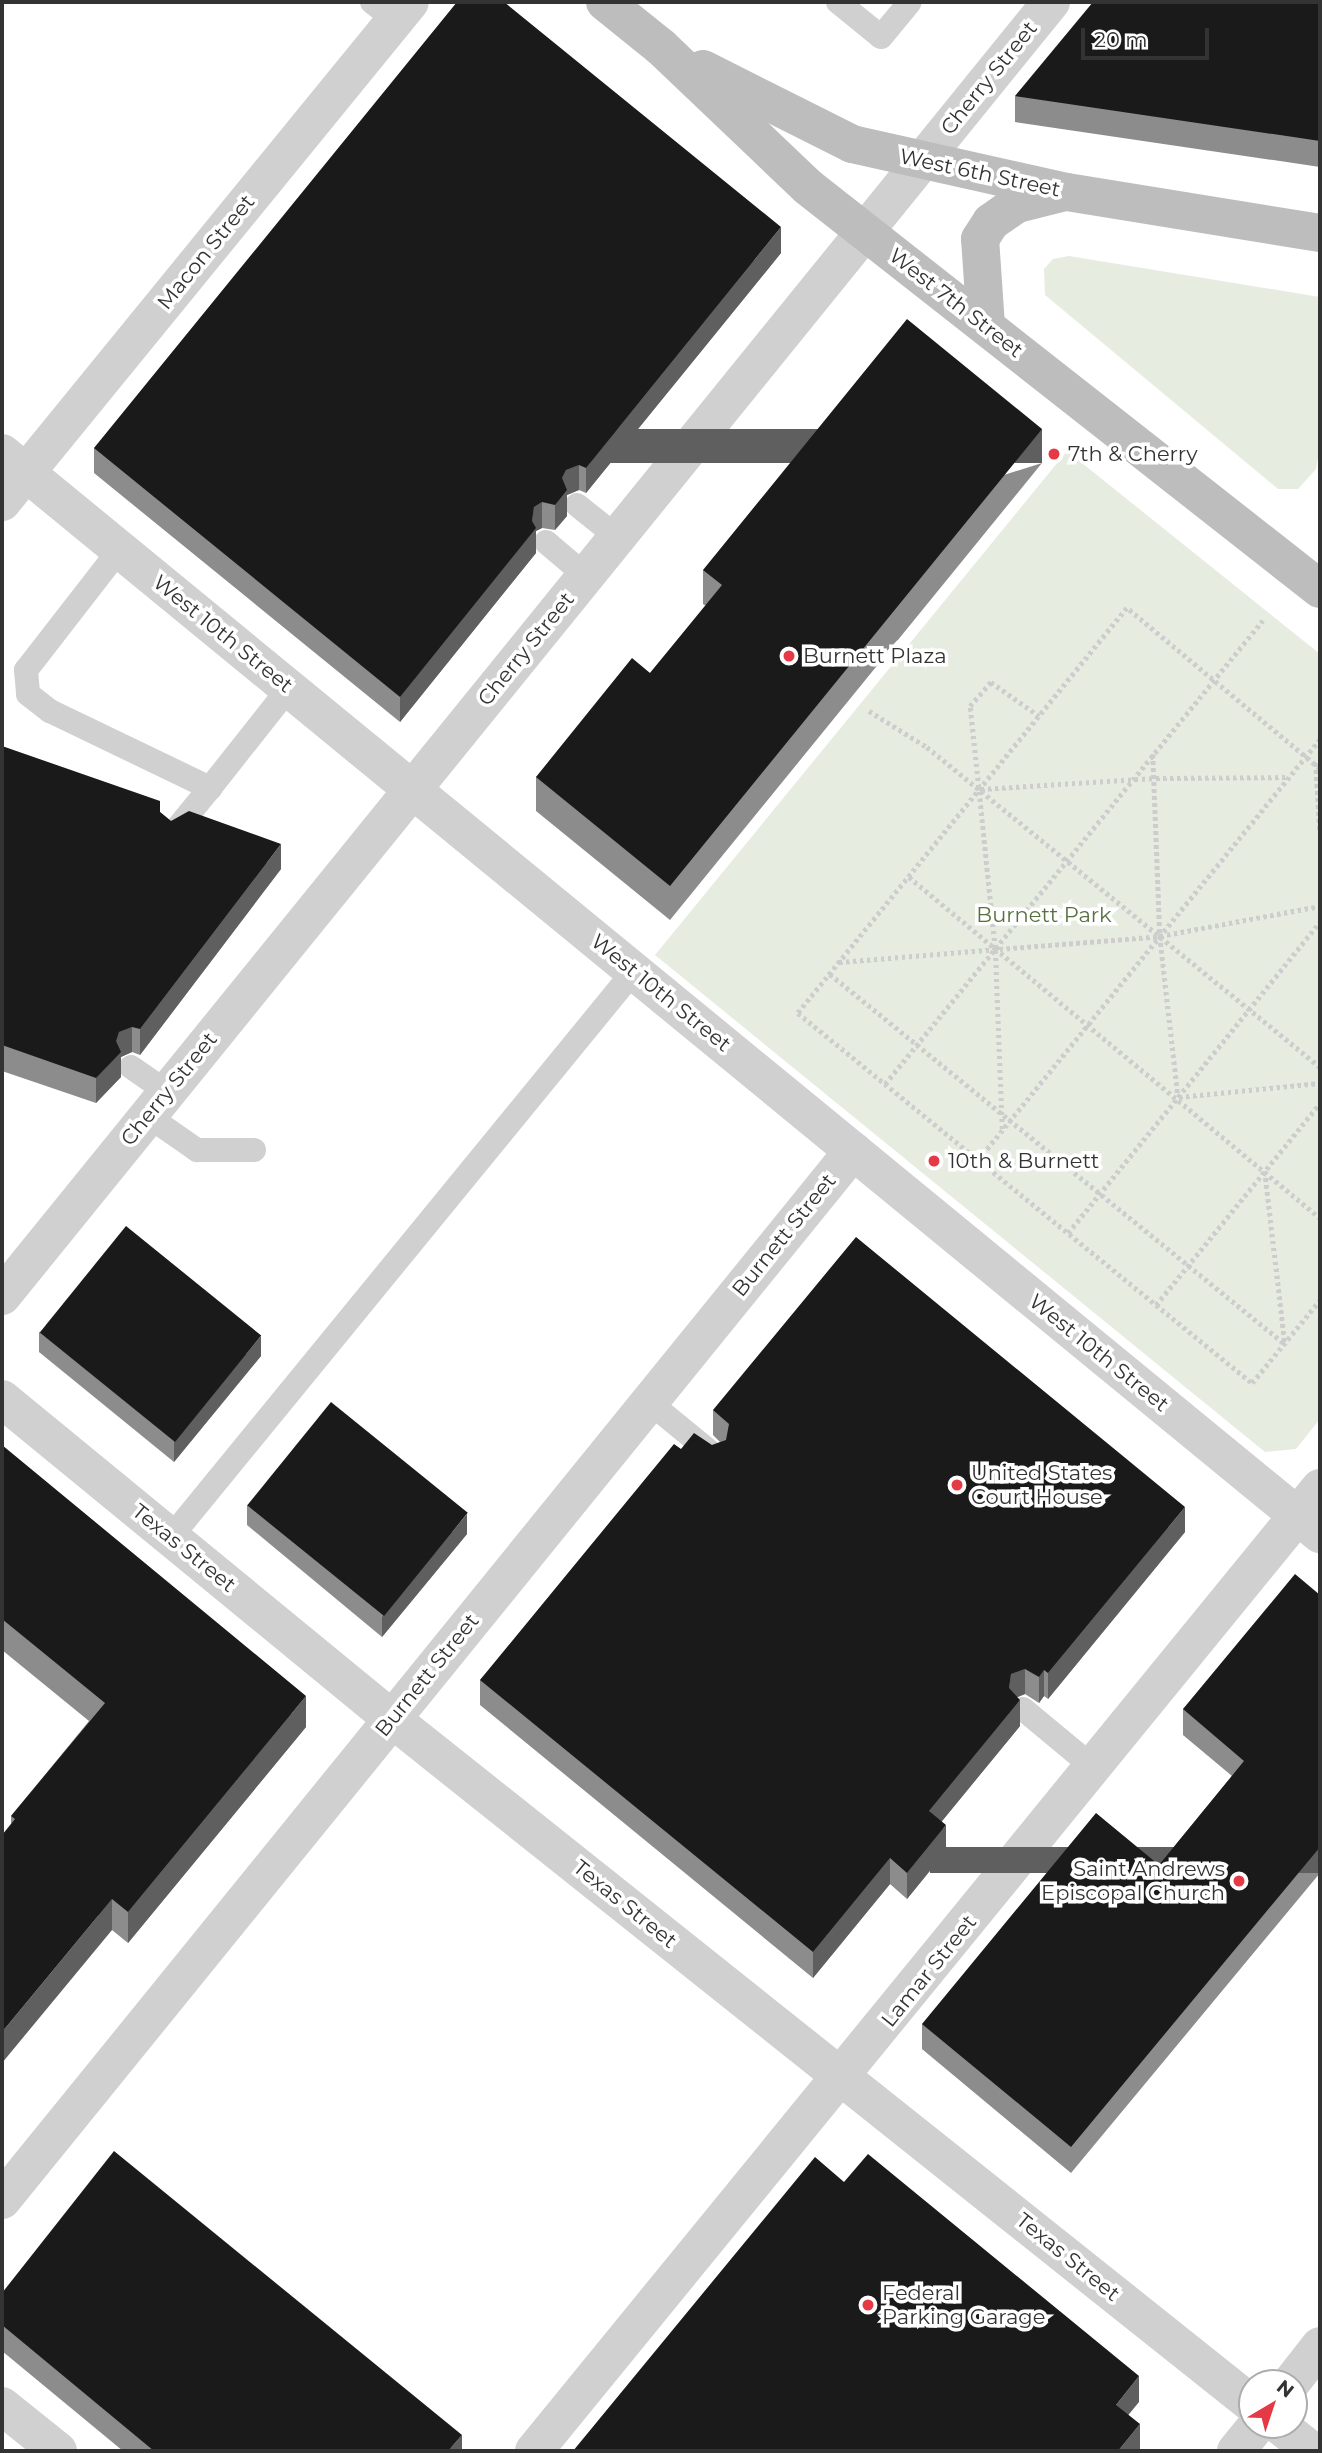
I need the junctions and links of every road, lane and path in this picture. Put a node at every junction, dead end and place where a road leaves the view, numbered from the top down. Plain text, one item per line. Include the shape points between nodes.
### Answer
1 (605, 2) edge
2 (838, 2) edge
3 (910, 2) edge
4 (1051, 2) edge
5 (392, 8) edge
6 (661, 47) junction
7 (921, 162) junction
8 (1067, 192) junction
9 (866, 231) junction
10 (1320, 233) edge
11 (986, 326) junction
12 (14, 463) edge
13 (2, 502) edge
14 (577, 505) edge
15 (617, 537) junction
16 (545, 542) edge
17 (120, 549) junction
18 (586, 576) junction
19 (1318, 582) edge
20 (1263, 620) dead end
21 (1214, 680) junction
22 (289, 688) junction
23 (869, 711) dead end
24 (1039, 716) junction
25 (1320, 739) edge
26 (1153, 754) junction
27 (1307, 755) junction
28 (1316, 762) junction
29 (1320, 769) edge
30 (1289, 777) junction
31 (1156, 778) junction
32 (1133, 779) junction
33 (210, 788) junction
34 (412, 789) junction
35 (980, 790) junction
36 (1320, 831) edge
37 (174, 832) edge
38 (1067, 861) junction
39 (908, 877) junction
40 (1320, 905) edge
41 (1320, 922) edge
42 (1160, 936) junction
43 (995, 948) junction
44 (839, 962) junction
45 (634, 971) junction
46 (830, 974) junction
47 (1250, 1010) junction
48 (1089, 1024) junction
49 (917, 1045) junction
50 (131, 1067) edge
51 (1320, 1067) edge
52 (1320, 1083) edge
53 (885, 1084) junction
54 (1178, 1097) junction
55 (1320, 1103) edge
56 (157, 1104) junction
57 (1002, 1114) junction
58 (1010, 1120) junction
59 (1002, 1130) junction
60 (254, 1150) dead end
61 (853, 1151) junction
62 (978, 1160) junction
63 (1265, 1171) junction
64 (1100, 1194) junction
65 (1320, 1218) edge
66 (1068, 1233) junction
67 (1188, 1266) junction
68 (2, 1296) edge
69 (1320, 1300) edge
70 (1156, 1305) junction
71 (1285, 1344) junction
72 (2, 1399) edge
73 (649, 1402) junction
74 (715, 1456) edge
75 (1313, 1513) edge
76 (171, 1537) junction
77 (1023, 1709) edge
78 (392, 1719) junction
79 (1094, 1768) junction
80 (843, 2078) junction
81 (2, 2200) edge
82 (1320, 2346) edge
83 (1302, 2369) edge
84 (1238, 2393) edge
85 (2, 2406) edge
86 (1297, 2439) edge
87 (58, 2451) edge
88 (534, 2451) edge
89 (1312, 2451) edge

1 - 6 main road, West 7th Street
2 - 3 lane via 881,37
4 - 7 street, Cherry Street
5 - 12 street, Macon Street
6 - 7 main road, West 6th Street via 852,145
6 - 9 main road, West 7th Street via 808,187
7 - 8 main road, West 6th Street
7 - 9 street, Cherry Street
8 - 10 main road, West 6th Street
8 - 11 main road via 1017,204 990,222 980,239
9 - 11 main road, West 7th Street
9 - 15 street, Cherry Street
11 - 19 main road, West 7th Street
12 - 13 street, Macon Street
12 - 17 street, West 10th Street
14 - 15 lane
15 - 18 street, Cherry Street
16 - 18 lane
17 - 22 street, West 10th Street
17 - 33 lane via 26,670 28,694 50,711
18 - 34 street, Cherry Street
20 - 21 path
21 - 24 path via 1127,608
21 - 26 path
21 - 27 path
22 - 33 lane
22 - 34 street, West 10th Street
23 - 35 path via 927,747
24 - 35 path
24 - 35 path via 991,682 970,706
25 - 27 path
26 - 31 path
26 - 32 path
27 - 28 path
27 - 30 path
28 - 29 path
28 - 36 path
30 - 31 path
30 - 42 path
31 - 32 path
31 - 42 path
32 - 35 path
32 - 38 path
33 - 37 lane
34 - 45 street, West 10th Street
34 - 56 street, Cherry Street
35 - 38 path
35 - 39 path
35 - 43 path
38 - 42 path
38 - 43 path
39 - 43 path
39 - 44 path
40 - 42 path
41 - 47 path
42 - 43 path
42 - 47 path
42 - 48 path
42 - 54 path
43 - 44 path
43 - 48 path
43 - 49 path
43 - 57 path
44 - 46 path
45 - 61 street, West 10th Street
45 - 76 lane
46 - 49 path
46 - 53 path via 798,1013
47 - 51 path
47 - 54 path
48 - 54 path
48 - 58 path
49 - 53 path
49 - 57 path
50 - 56 lane
52 - 54 path
53 - 62 path
54 - 63 path
54 - 64 path
55 - 63 path
56 - 60 lane via 197,1150
56 - 68 street, Cherry Street
57 - 58 path
57 - 59 path
58 - 59 path
58 - 64 path
59 - 62 path
61 - 73 street, Burnett Street
61 - 75 street, West 10th Street
62 - 66 path
63 - 65 path
63 - 67 path
63 - 71 path
64 - 66 path
64 - 67 path
66 - 70 path
67 - 70 path
67 - 71 path
69 - 71 path
70 - 71 path via 1252,1383
72 - 76 street, Texas Street
73 - 74 lane
73 - 78 street, Burnett Street
75 - 79 street, Lamar Street
76 - 78 street, Texas Street
77 - 79 lane
78 - 80 street, Texas Street
78 - 81 street, Burnett Street
79 - 80 street, Lamar Street
80 - 84 street, Texas Street
80 - 88 street, Lamar Street
82 - 83 street
85 - 87 street
86 - 89 street

